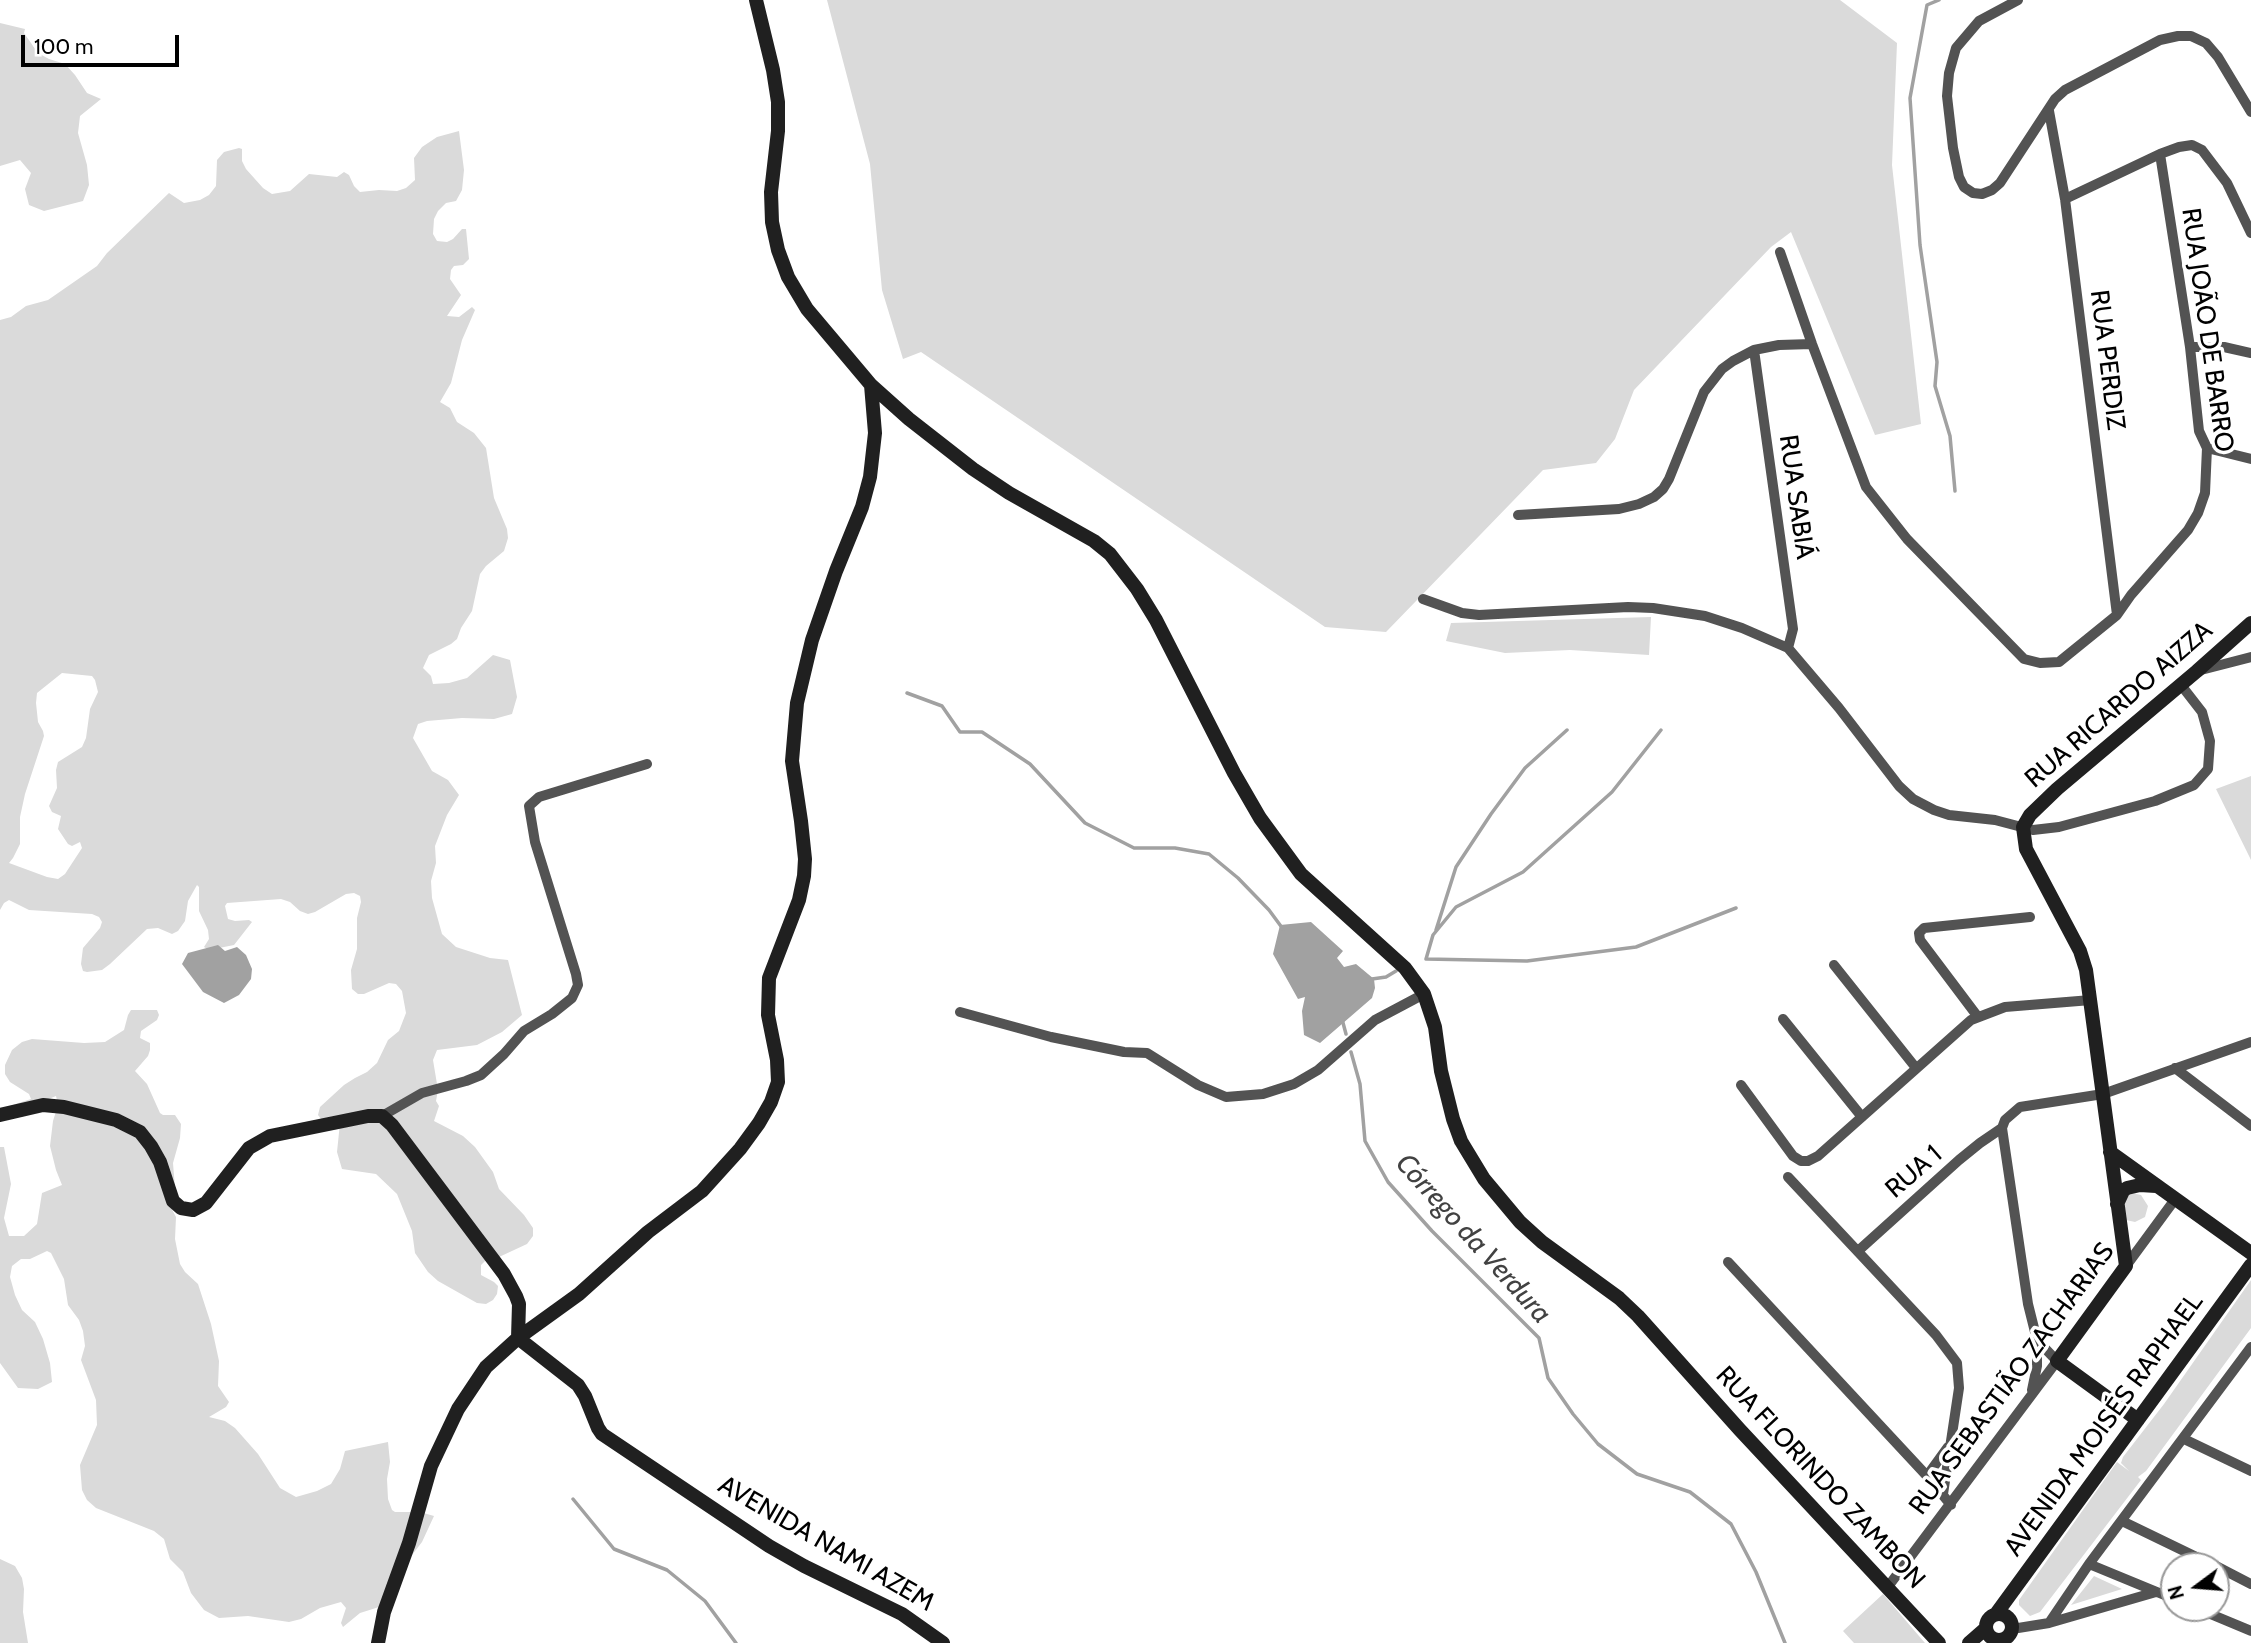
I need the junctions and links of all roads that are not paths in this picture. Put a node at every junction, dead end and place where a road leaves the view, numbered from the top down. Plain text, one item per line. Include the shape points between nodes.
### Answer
1 (756, 0) edge
2 (2018, 0) edge
3 (2049, 111) junction
4 (2251, 112) edge
5 (2160, 154) junction
6 (2065, 199) junction
7 (2251, 233) edge
8 (1780, 252) dead end
9 (1812, 344) junction
10 (2190, 347) junction
11 (1754, 350) junction
12 (2251, 353) edge
13 (872, 385) junction
14 (2207, 449) junction
15 (2251, 459) edge
16 (1518, 515) dead end
17 (1423, 599) dead end
18 (2117, 615) junction
19 (2251, 623) edge
20 (1788, 648) junction
21 (2251, 657) edge
22 (2197, 671) junction
23 (2181, 685) junction
24 (647, 764) dead end
25 (2024, 833) junction
26 (2030, 917) dead end
27 (1834, 965) dead end
28 (1424, 994) junction
29 (2091, 1000) junction
30 (960, 1012) dead end
31 (1978, 1017) junction
32 (1783, 1019) dead end
33 (2251, 1042) edge
34 (1916, 1068) junction
35 (2175, 1068) junction
36 (1741, 1085) dead end
37 (2103, 1094) junction
38 (0, 1115) edge
39 (382, 1116) junction
40 (1862, 1117) junction
41 (2251, 1126) edge
42 (2002, 1128) junction
43 (2110, 1152) junction
44 (1788, 1177) dead end
45 (2158, 1185) junction
46 (2176, 1198) junction
47 (2117, 1203) junction
48 (1858, 1251) junction
49 (2251, 1253) edge
50 (1728, 1262) dead end
51 (2251, 1265) edge
52 (2126, 1266) junction
53 (518, 1338) junction
54 (2037, 1340) junction
55 (2251, 1347) edge
56 (2057, 1362) junction
57 (2030, 1399) junction
58 (2138, 1420) junction
59 (2183, 1439) junction
60 (1949, 1447) junction
61 (2251, 1471) edge
62 (1927, 1476) junction
63 (1942, 1494) junction
64 (1951, 1505) junction
65 (2122, 1521) junction
66 (2187, 1552) edge
67 (2089, 1564) junction
68 (2230, 1573) edge
69 (2251, 1584) edge
70 (1887, 1588) junction
71 (2156, 1592) junction
72 (2160, 1594) edge
73 (1996, 1614) junction
74 (2229, 1622) edge
75 (2049, 1623) junction
76 (2012, 1629) junction
77 (2251, 1631) edge
78 (1989, 1637) edge
79 (378, 1643) edge
80 (943, 1643) edge
81 (1939, 1643) edge
82 (1969, 1643) edge

1 - 13 street, RUA FLORINDO ZAMBON via 778,102 771,208 778,250 807,309
2 - 3 street via 1979,21 1956,48 1947,96 1953,148 1964,187 1982,194 2000,183
3 - 4 street via 2055,99 2077,83 2160,40 2191,36 2206,43 2218,57
3 - 6 street, RUA PERDIZ
5 - 6 street
5 - 7 street via 2179,146 2202,149 2227,183
5 - 10 street, RUA JOÃO DE BARRO
6 - 18 street, RUA PERDIZ
8 - 9 street, RUA JOÃO DE BARRO
9 - 11 street
9 - 18 street, RUA JOÃO DE BARRO via 1866,487 1907,539 2024,659 2059,662
10 - 12 street
10 - 14 street, RUA JOÃO DE BARRO via 2199,431
11 - 16 street via 1712,380 1669,479 1654,497 1619,509
11 - 20 street, RUA SABIÁ via 1793,629
13 - 28 street, RUA FLORINDO ZAMBON via 963,462 1110,554 1156,620 1260,818 1301,874 1405,968
13 - 53 street via 874,445 865,497 820,615 797,703 792,761 804,876 769,978 768,1015 778,1082 771,1101 740,1149 702,1191 579,1294
14 - 15 street
14 - 18 street, RUA JOÃO DE BARRO via 2205,493 2198,513
17 - 20 street, RUA RICARDO AIZZA via 1479,615 1628,607 1678,611 1742,628
19 - 22 street, RUA RICARDO AIZZA
20 - 25 street, RUA RICARDO AIZZA via 1913,799 1949,815 1994,820
21 - 22 street
22 - 23 street, RUA RICARDO AIZZA
23 - 25 street, RUA RICARDO AIZZA via 2057,789 2030,815
23 - 25 street via 2202,712 2210,741 2208,769 2194,785 2155,800
24 - 39 street via 539,797 529,806 535,842 576,974 578,985 572,998 524,1031 481,1074 422,1093
25 - 29 street via 2031,859 2080,951
26 - 31 street via 1924,928 1919,933
27 - 34 street
28 - 30 street via 1375,1020 1318,1070 1294,1084 1263,1094 1226,1097 1147,1053 1051,1037
28 - 70 street, RUA FLORINDO ZAMBON via 1435,1027 1452,1119 1484,1179 1535,1236 1619,1298 1666,1345
29 - 31 street via 2005,1007
29 - 37 street
31 - 34 street
32 - 40 street
33 - 35 street, RUA 1
34 - 40 street
35 - 37 street, RUA 1
35 - 41 street
36 - 40 street via 1801,1161 1818,1156
37 - 42 street, RUA 1 via 2020,1107
37 - 43 street
38 - 39 street via 43,1105 64,1107 140,1132 160,1162 173,1201 193,1210 206,1203 250,1148 270,1136
39 - 53 street via 504,1274 519,1304
42 - 48 street, RUA 1 via 1959,1160
42 - 54 street
43 - 45 street
43 - 47 street
44 - 48 street
45 - 46 street
45 - 47 street via 2127,1188
46 - 49 street
46 - 52 street, RUA SEBASTIÃO ZACHARIAS
47 - 52 street
48 - 60 street via 1956,1363 1959,1388
50 - 62 street
51 - 58 street, AVENIDA MOISÉS RAPHAEL
52 - 56 street, RUA SEBASTIÃO ZACHARIAS
53 - 79 street via 486,1367 443,1438 384,1612
53 - 80 street, AVENIDA NAMI AZEM via 578,1385 598,1428 612,1442 769,1546 902,1614
54 - 56 street
54 - 57 street via 2036,1379
55 - 59 street
56 - 57 street, RUA SEBASTIÃO ZACHARIAS
56 - 58 street
57 - 64 street, RUA SEBASTIÃO ZACHARIAS
58 - 73 street, AVENIDA MOISÉS RAPHAEL
59 - 61 street
59 - 65 street
60 - 62 street
60 - 63 street
62 - 63 street
63 - 64 street
64 - 70 street, RUA SEBASTIÃO ZACHARIAS
65 - 66 street
65 - 67 street
67 - 71 street
67 - 75 street
68 - 69 street
70 - 81 street, RUA FLORINDO ZAMBON
71 - 72 street
71 - 75 street
73 - 76 street via 2008,1618
73 - 78 street via 1988,1619
74 - 77 street
75 - 76 street
76 - 78 street via 2003,1640
78 - 82 street

